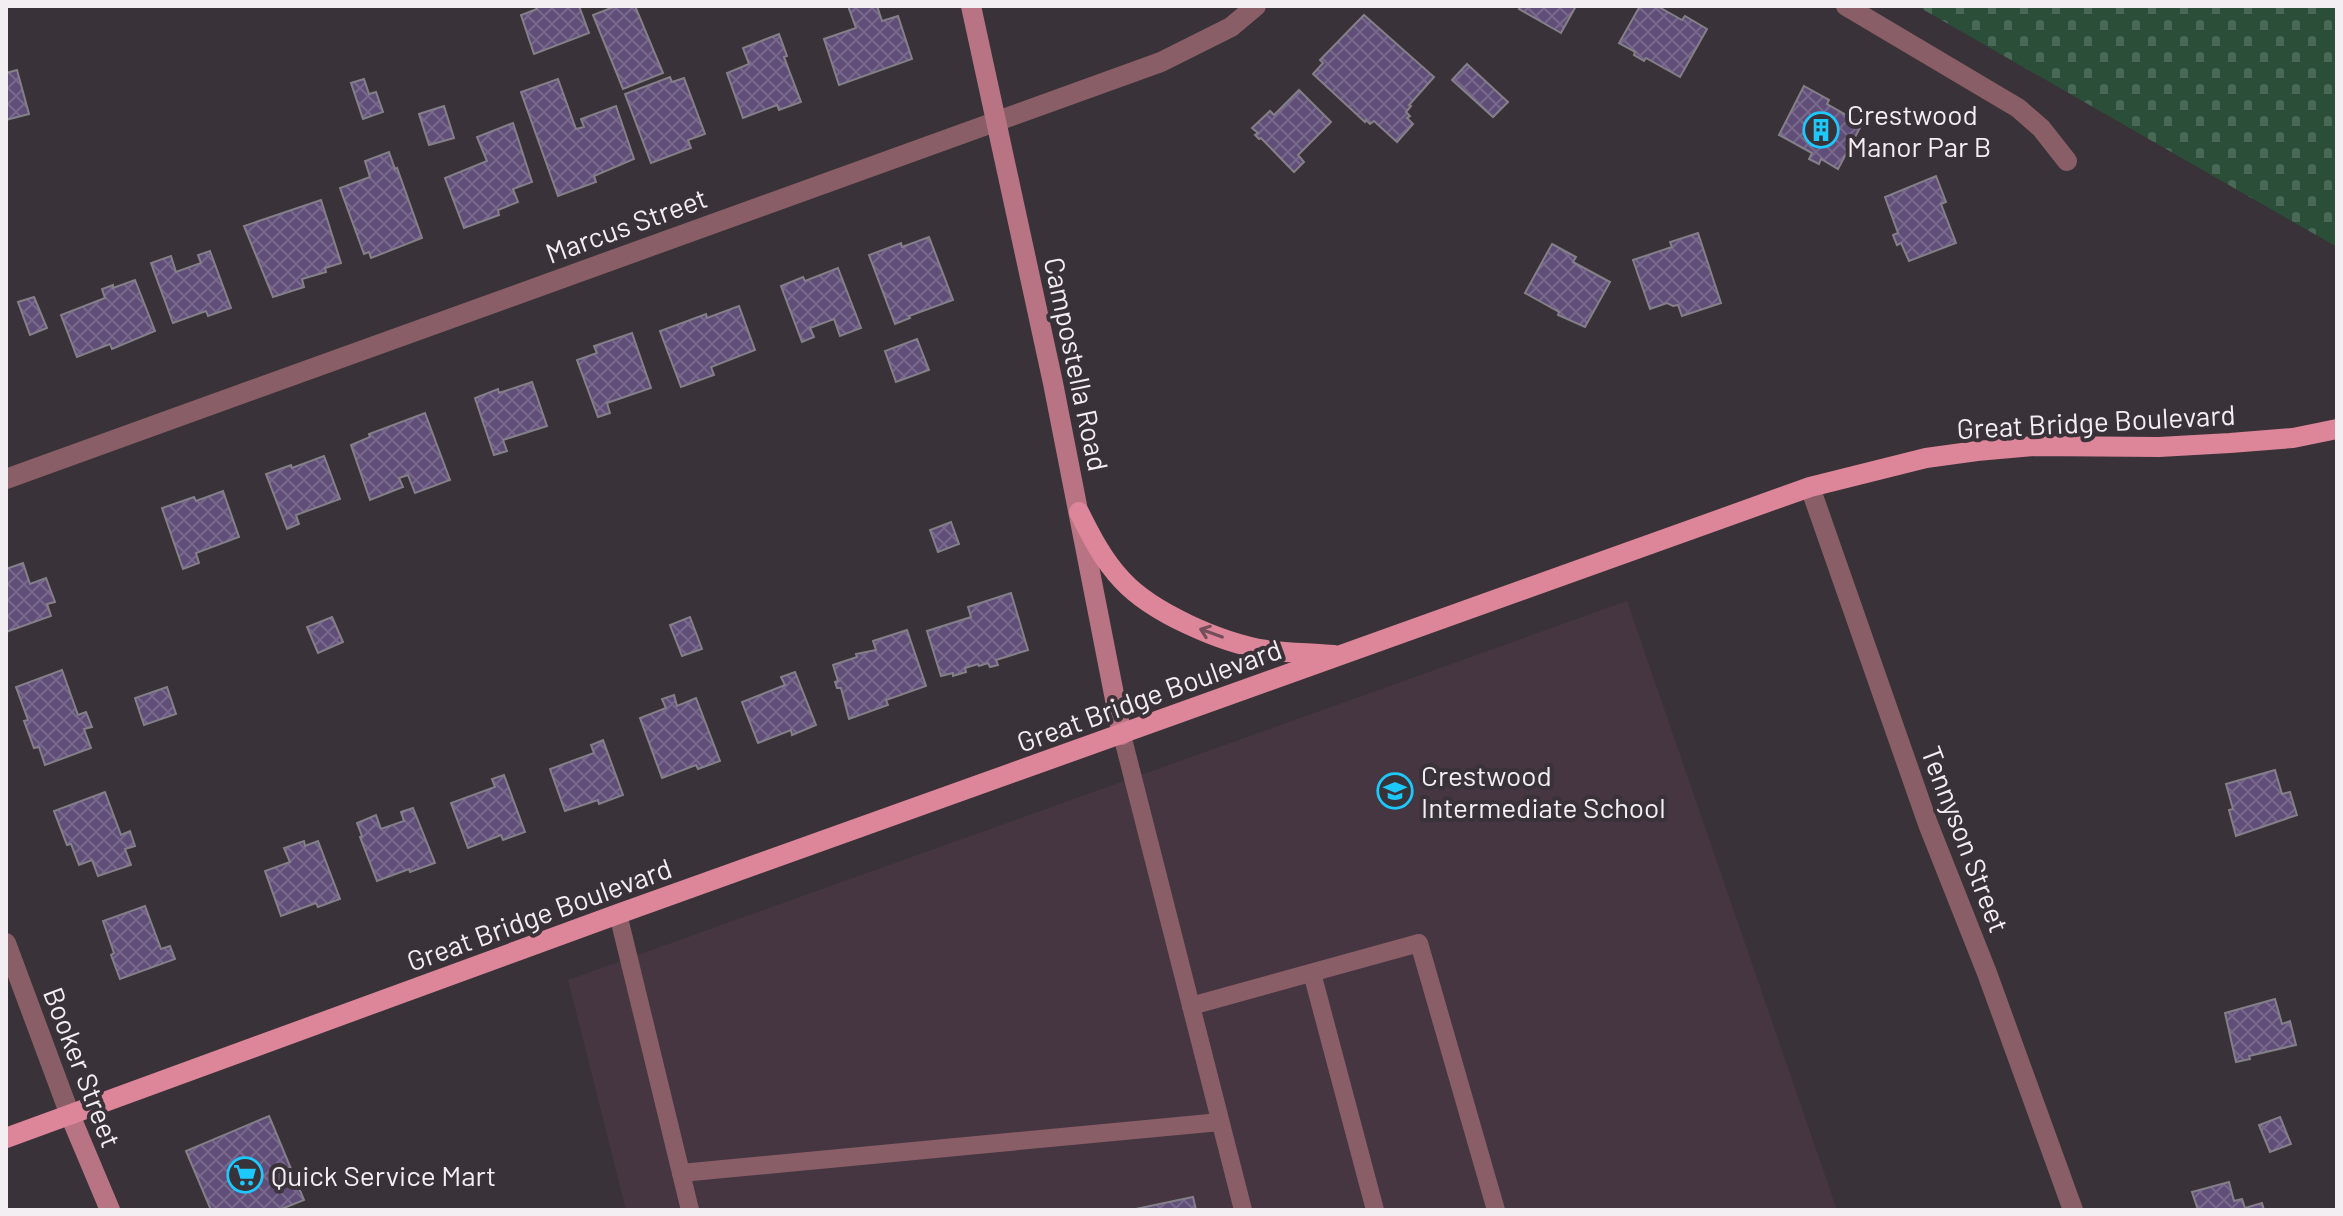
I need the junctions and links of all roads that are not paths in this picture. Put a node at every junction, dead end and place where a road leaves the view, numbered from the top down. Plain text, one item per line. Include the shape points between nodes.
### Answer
1 (971, 6) edge
2 (1256, 6) edge
3 (1846, 6) edge
4 (997, 122) junction
5 (2067, 161) dead end
6 (2337, 429) edge
7 (6, 479) edge
8 (1810, 487) junction
9 (1079, 512) junction
10 (1342, 656) junction
11 (1122, 735) junction
12 (618, 914) junction
13 (6, 943) edge
14 (1312, 973) junction
15 (1191, 1006) junction
16 (70, 1115) junction
17 (1220, 1122) junction
18 (6, 1138) edge
19 (681, 1173) junction
20 (110, 1210) edge
21 (690, 1210) edge
22 (1243, 1210) edge
23 (1375, 1210) edge
24 (1496, 1210) edge
25 (2073, 1210) edge

1 - 4 main road, Campostella Road
2 - 4 street, Marcus Street via 1231,27 1161,62
3 - 5 street via 2018,108
4 - 7 street, Marcus Street
4 - 9 main road, Campostella Road
6 - 8 main road, Great Bridge Boulevard via 2230,443 1977,451
8 - 10 main road, Great Bridge Boulevard
8 - 25 street, Tennyson Street via 1928,824
10 -> 9 main road via 1264,650 1207,633 1158,608 1123,582
9 - 11 main road, Campostella Road
10 - 11 main road, Great Bridge Boulevard
11 - 12 main road, Great Bridge Boulevard
11 - 15 lane
12 - 16 main road, Great Bridge Boulevard
12 - 19 lane
13 - 16 street, Booker Street
14 - 15 lane
14 - 23 lane
14 - 24 lane via 1419,943
15 - 17 lane
16 - 18 main road, Great Bridge Boulevard
16 - 20 main road, Booker Street
17 - 19 lane
17 - 22 lane
19 - 21 lane

